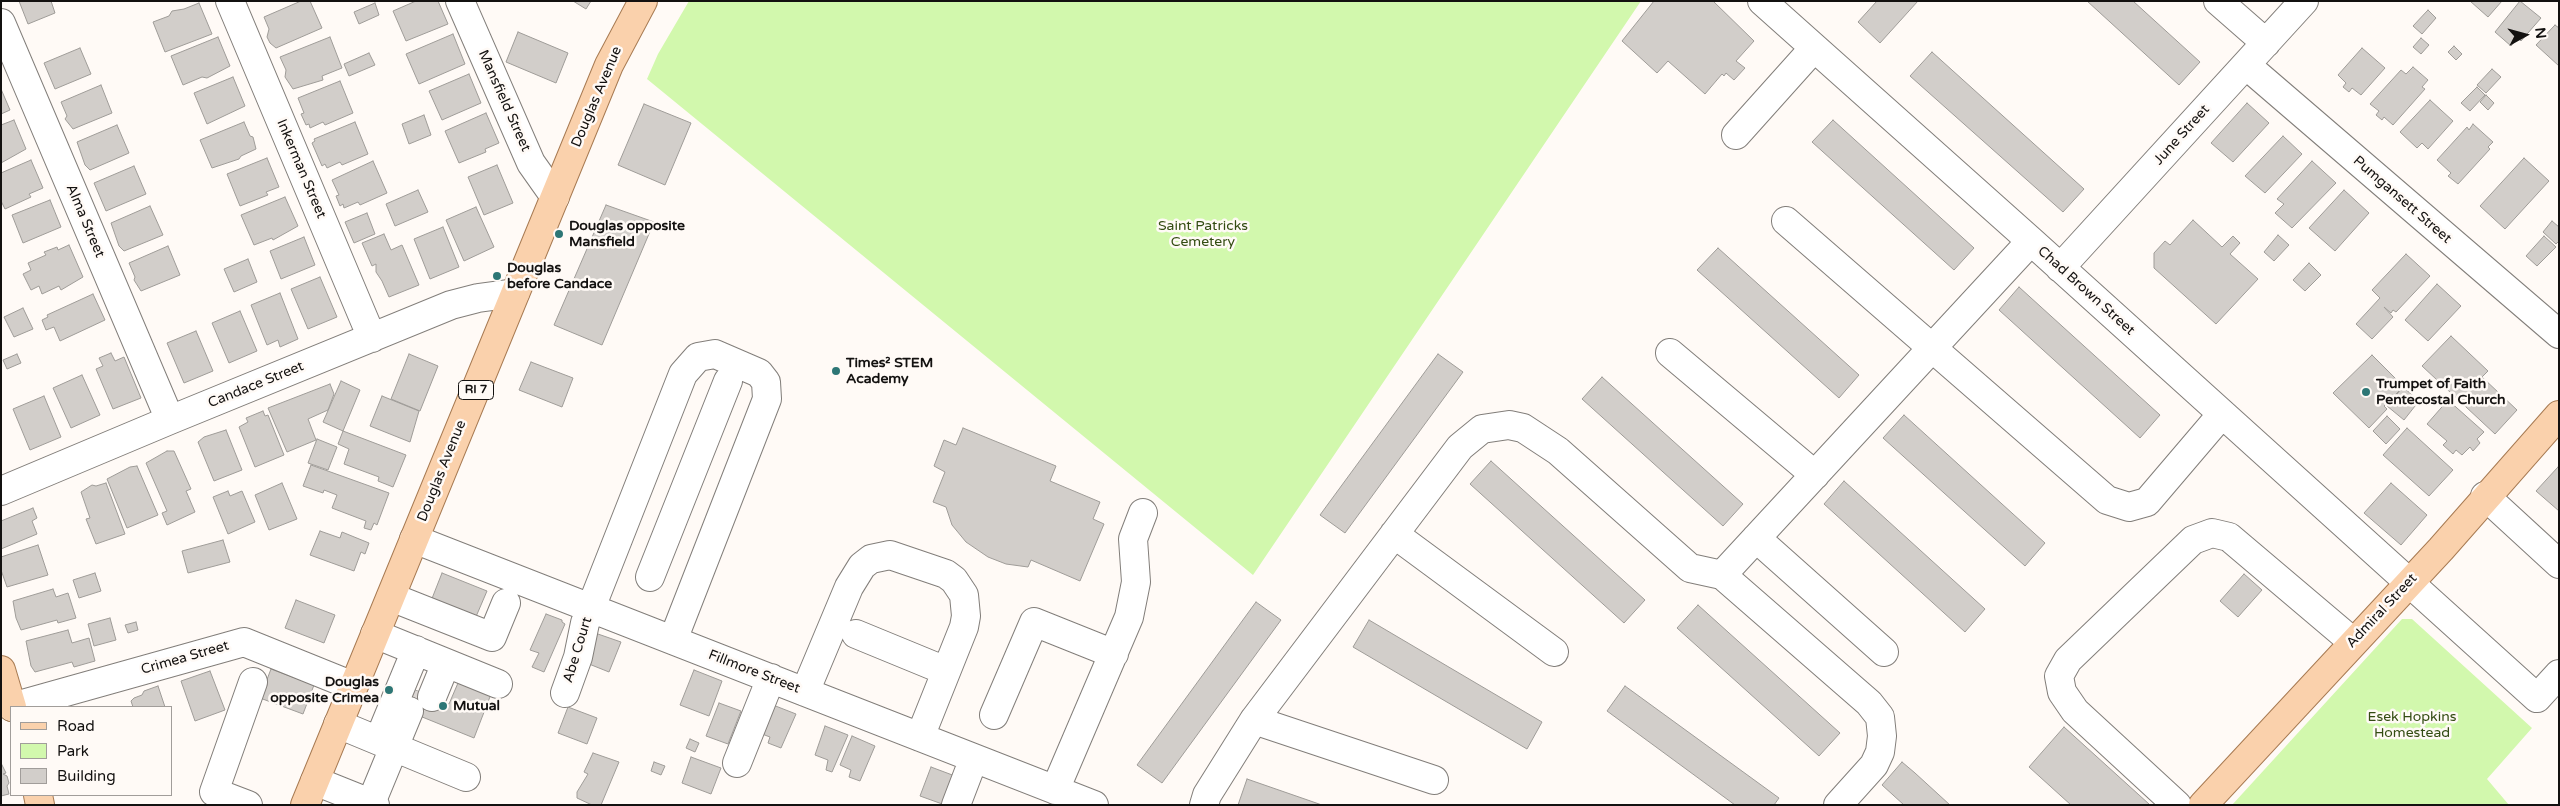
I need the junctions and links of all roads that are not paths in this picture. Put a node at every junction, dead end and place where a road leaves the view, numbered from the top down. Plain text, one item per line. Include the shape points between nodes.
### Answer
1 (230, 1) edge
2 (460, 1) edge
3 (643, 1) edge
4 (1762, 1) edge
5 (2218, 1) edge
6 (2304, 1) edge
7 (1, 22) edge
8 (2266, 43) junction
9 (1814, 48) junction
10 (2246, 65) junction
11 (1736, 135) dead end
12 (555, 197) junction
13 (1786, 221) dead end
14 (2031, 241) junction
15 (2060, 268) junction
16 (515, 293) junction
17 (2559, 334) edge
18 (372, 338) junction
19 (1933, 348) junction
20 (1670, 353) dead end
21 (728, 381) dead end
22 (2222, 414) junction
23 (2559, 415) edge
24 (170, 420) junction
25 (707, 434) junction
26 (747, 449) junction
27 (1815, 475) junction
28 (1, 491) edge
29 (2486, 496) junction
30 (1143, 513) dead end
31 (1394, 534) junction
32 (1756, 538) junction
33 (414, 539) junction
34 (2559, 564) edge
35 (1722, 574) junction
36 (650, 577) dead end
37 (2409, 581) junction
38 (390, 597) junction
39 (506, 603) dead end
40 (591, 608) junction
41 (375, 634) junction
42 (856, 634) dead end
43 (673, 640) junction
44 (2353, 642) junction
45 (1554, 652) dead end
46 (1884, 652) dead end
47 (1114, 654) junction
48 (431, 657) junction
49 (1, 670) edge
50 (946, 671) junction
51 (2559, 674) edge
52 (771, 678) junction
53 (253, 682) dead end
54 (498, 684) dead end
55 (353, 686) junction
56 (805, 692) junction
57 (565, 693) dead end
58 (12, 706) edge
59 (16, 706) edge
60 (994, 715) dead end
61 (1254, 720) junction
62 (338, 724) junction
63 (920, 737) junction
64 (394, 747) junction
65 (974, 758) junction
66 (737, 763) dead end
67 (466, 777) dead end
68 (1434, 780) dead end
69 (1055, 790) junction
70 (310, 793) edge
71 (373, 804) edge
72 (248, 805) edge
73 (956, 805) edge
74 (1094, 805) edge
75 (1204, 805) edge
76 (1838, 805) edge
77 (2177, 805) edge
78 (2203, 805) edge

1 - 18 street, Inkerman Street
2 - 12 street, Mansfield Street via 531,163
3 - 12 main road, Douglas Avenue / RI 7 via 609,65
4 - 9 street, Chad Brown Street
5 - 8 street
6 - 8 street, June Street
7 - 24 street, Alma Street
8 - 10 street, June Street
9 - 11 street
9 - 14 street, Chad Brown Street
10 - 15 street, June Street
10 - 17 street, Pumgansett Street
12 - 16 main road, Douglas Avenue / RI 7
13 - 19 street
14 - 15 street, Chad Brown Street
14 - 19 street
15 - 22 street, Chad Brown Street
16 - 18 street, Candace Street via 462,301
16 - 33 main road, Douglas Avenue / RI 7
18 - 24 street, Candace Street
19 - 22 street via 2107,500 2129,507 2147,502
19 - 27 street
20 - 27 street
21 - 25 street
22 - 37 street, Chad Brown Street
23 - 29 main road, Admiral Street
24 - 28 street, Candace Street
25 - 26 street
25 - 36 street
26 - 40 street, Abe Court via 767,399 764,377 754,369 722,356 709,354 698,357 683,374
26 - 43 street
27 - 32 street
29 - 34 street
29 - 37 main road, Admiral Street
30 - 47 street via 1133,539 1136,582 1133,602
31 - 35 street via 1460,447 1482,429 1509,426 1523,428 1558,451 1690,568
31 - 45 street
31 - 61 street
32 - 35 street
32 - 46 street
33 - 38 main road, Douglas Avenue / RI 7
33 - 40 street, Fillmore Street
35 - 76 street via 1869,703 1880,717 1882,736 1874,765
37 - 44 main road, Admiral Street
37 - 51 street, Chad Brown Street via 2537,698
38 - 39 street via 492,637
38 - 41 main road, Douglas Avenue / RI 7
40 - 43 street, Fillmore Street
40 - 57 street, Abe Court
41 - 48 street
41 - 55 main road, Douglas Avenue / RI 7
42 - 50 street
43 - 52 street, Fillmore Street
44 - 77 street via 2229,537 2212,533 2193,540 2068,660 2060,676 2062,692 2075,711
44 - 78 main road, Admiral Street
47 - 60 street via 1034,622
47 - 69 street
48 - 54 street
48 - 64 street
48 - 64 street via 421,704
49 - 58 main road
50 - 56 street via 966,616 960,587 946,574 900,557 880,556 871,559 855,575
50 - 63 street
52 - 56 street, Fillmore Street
52 - 66 street
53 - 72 street via 214,792
55 - 59 street, Crimea Street via 244,642
55 - 62 main road, Douglas Avenue / RI 7
56 - 63 street, Fillmore Street
61 - 68 street
61 - 75 street via 1207,794
62 - 64 street
62 - 70 main road, Douglas Avenue / RI 7
63 - 65 street, Fillmore Street
64 - 67 street
64 - 71 street
65 - 69 street, Fillmore Street
65 - 73 street
69 - 74 street, Fillmore Street
70 - 71 street

